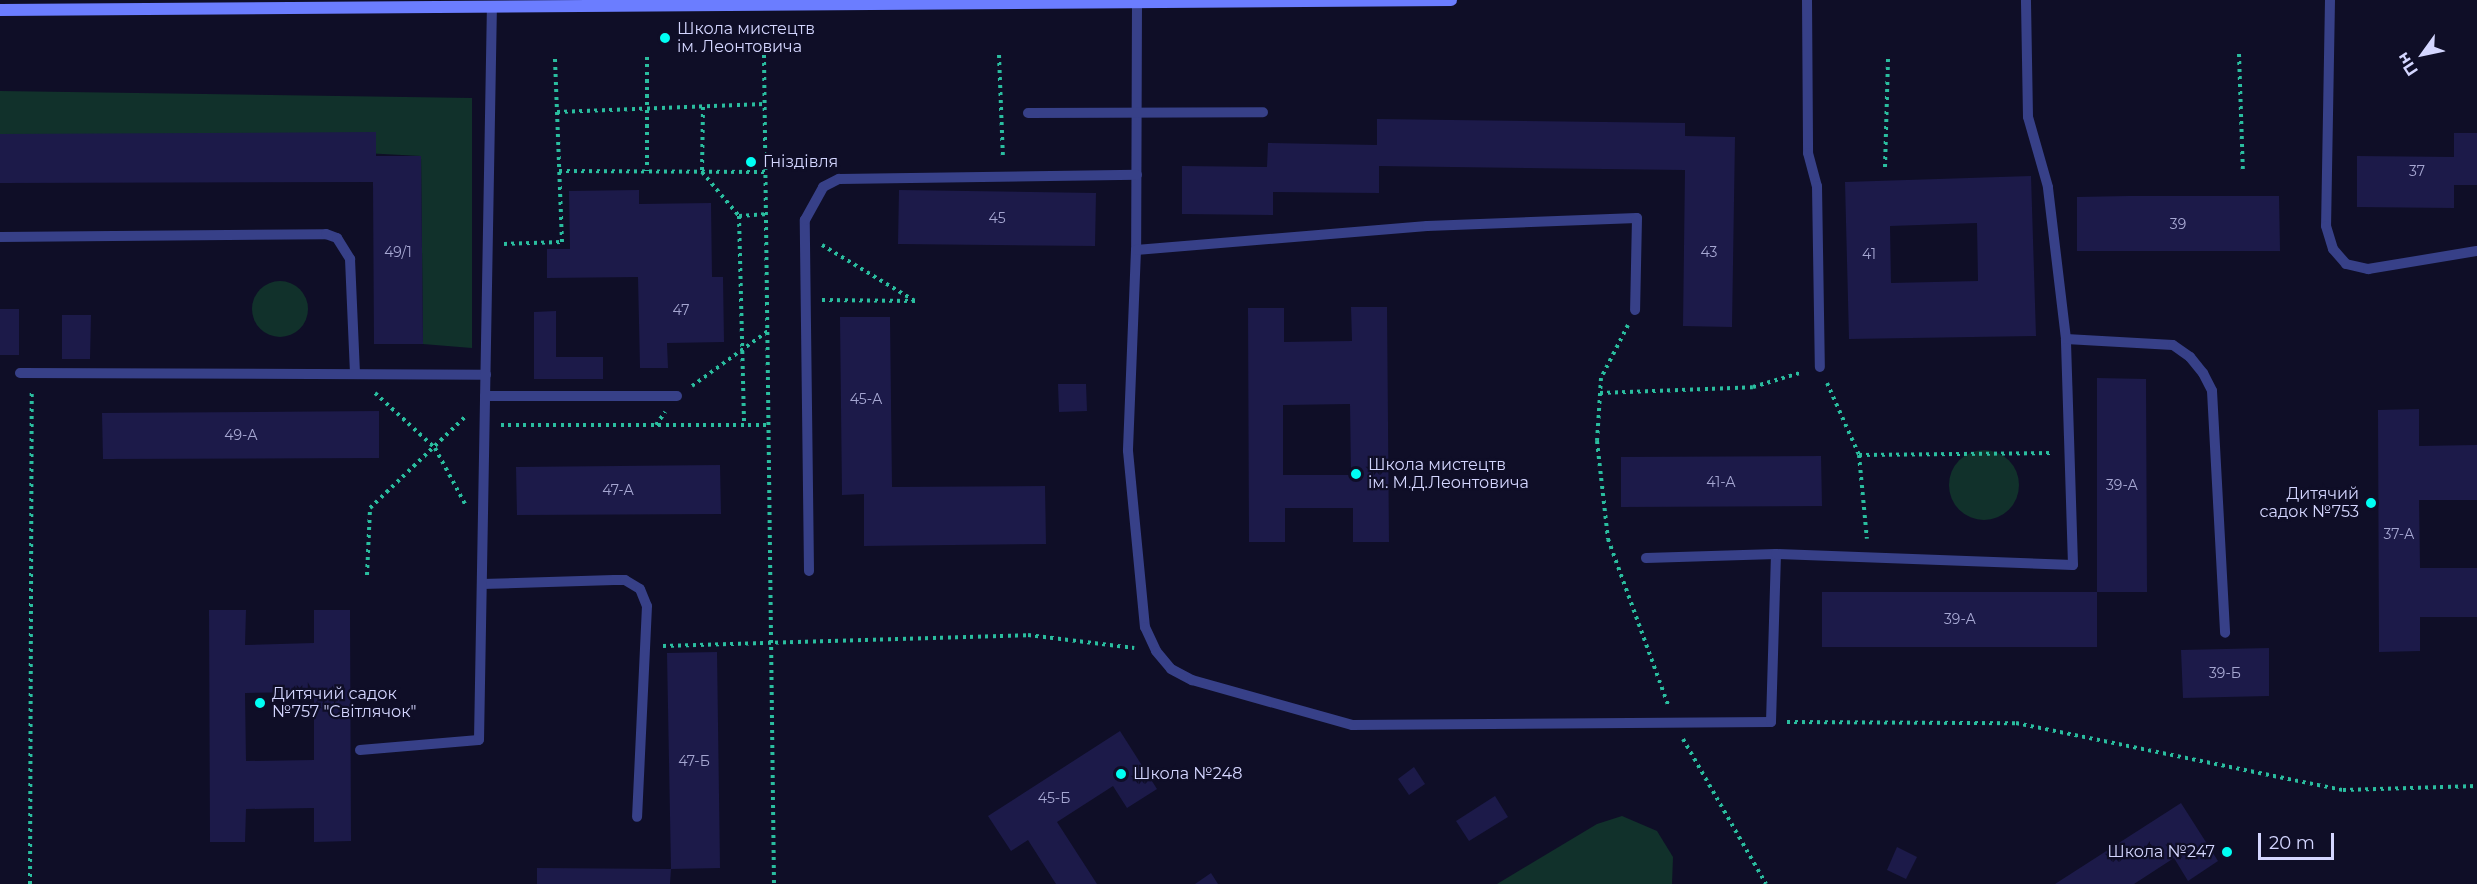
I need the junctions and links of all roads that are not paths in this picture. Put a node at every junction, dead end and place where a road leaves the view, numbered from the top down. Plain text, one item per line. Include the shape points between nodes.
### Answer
1 (1450, 0) edge
2 (1807, 0) edge
3 (2026, 0) edge
4 (2330, 0) edge
5 (1137, 2) junction
6 (492, 6) junction
7 (0, 10) edge
8 (1263, 112) dead end
9 (1028, 113) dead end
10 (1137, 113) junction
11 (1137, 175) junction
12 (0, 237) edge
13 (1136, 250) junction
14 (2477, 251) edge
15 (1635, 310) road end
16 (2066, 339) junction
17 (1820, 367) road end
18 (20, 373) dead end
19 (355, 374) junction
20 (486, 375) junction
21 (485, 396) junction
22 (677, 396) road end
23 (1776, 554) junction
24 (1646, 558) dead end
25 (809, 571) dead end
26 (482, 584) junction
27 (2225, 633) dead end
28 (360, 750) dead end
29 (637, 817) dead end

1 - 5 street
2 - 17 lane via 1808,153 1817,186
3 - 16 lane via 2028,117 2048,187
4 - 14 lane via 2326,226 2333,249 2346,264 2368,269
5 - 6 street
5 - 10 lane
6 - 7 street
6 - 20 lane
8 - 10 lane
9 - 10 lane
10 - 11 lane
11 - 13 lane
11 - 25 lane via 839,179 824,187 805,220
12 - 19 lane via 326,234 337,238 350,259
13 - 15 lane via 1427,226 1637,218
13 - 23 lane via 1128,451 1145,627 1156,651 1171,669 1192,680 1352,725 1771,722
16 - 23 lane via 2073,565
16 - 27 lane via 2173,345 2203,373 2212,391
18 - 19 lane
19 - 20 lane
20 - 21 lane
21 - 22 lane
21 - 26 lane
23 - 24 lane
26 - 28 lane via 479,740
26 - 29 lane via 625,580 640,589 647,606

